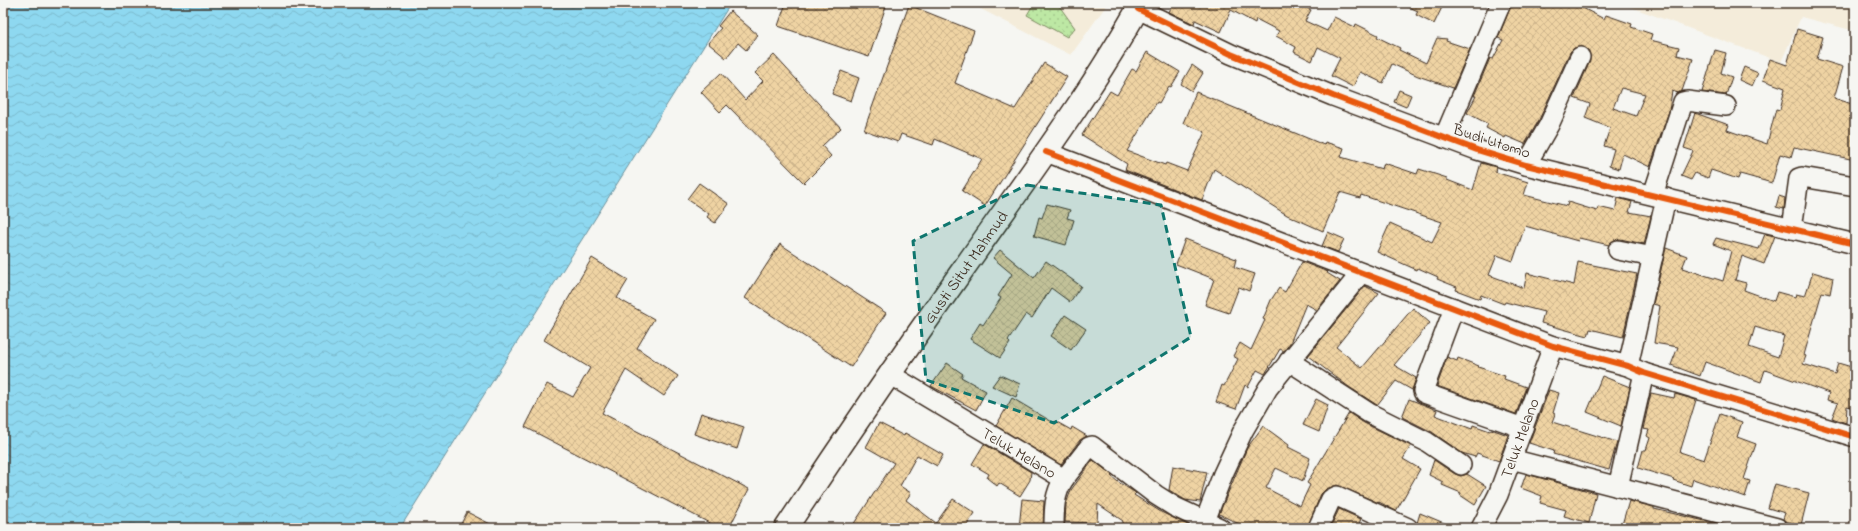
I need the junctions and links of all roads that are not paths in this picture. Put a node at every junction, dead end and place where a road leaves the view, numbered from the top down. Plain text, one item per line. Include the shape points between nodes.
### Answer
1 (1501, 3) edge
2 (1139, 6) edge
3 (1580, 57) dead end
4 (1726, 106) dead end
5 (1444, 138) junction
6 (1046, 152) junction
7 (1526, 165) junction
8 (1855, 186) edge
9 (1660, 196) junction
10 (1792, 229) junction
11 (1855, 244) edge
12 (1618, 250) dead end
13 (1652, 257) junction
14 (1361, 273) junction
15 (1454, 308) junction
16 (1553, 346) junction
17 (1289, 361) junction
18 (1636, 369) junction
19 (889, 374) junction
20 (1523, 428) junction
21 (1855, 437) edge
22 (1511, 459) junction
23 (1461, 465) dead end
24 (1064, 479) junction
25 (1618, 487) junction
26 (1213, 524) edge
27 (786, 528) edge
28 (1054, 528) edge
29 (1318, 528) edge
30 (1408, 528) edge
31 (1481, 528) edge
32 (1777, 528) edge

1 - 5 street
2 - 5 street, Budi Utomo via 1231,54
2 - 6 highway, Gusti Situt Mahmud via 1115,49
3 - 7 street via 1549,125
4 - 9 street via 1683,102
5 - 7 street, Budi Utomo
6 - 14 street
6 - 19 highway, Gusti Situt Mahmud
7 - 9 street, Budi Utomo
8 - 10 street via 1799,178
9 - 10 street, Budi Utomo
9 - 13 street
10 - 11 street, Budi Utomo
12 - 13 street
13 - 18 street
14 - 15 street
14 - 17 street
15 - 16 street
15 - 20 street via 1424,393
16 - 18 street
16 - 20 street, Teluk Melano
17 - 23 street via 1370,413 1427,442
17 - 26 street via 1268,388 1243,431 1223,474
18 - 21 street
18 - 25 street
19 - 24 street, Teluk Melano
19 - 27 highway, Gusti Situt Mahmud
20 - 22 street, Teluk Melano
22 - 25 street
22 - 31 street, Teluk Melano via 1498,495
24 - 26 street, Teluk Melano via 1088,447 1092,446 1174,507
24 - 28 street via 1058,488 1054,506
25 - 32 street
29 - 30 street via 1331,499 1337,496

